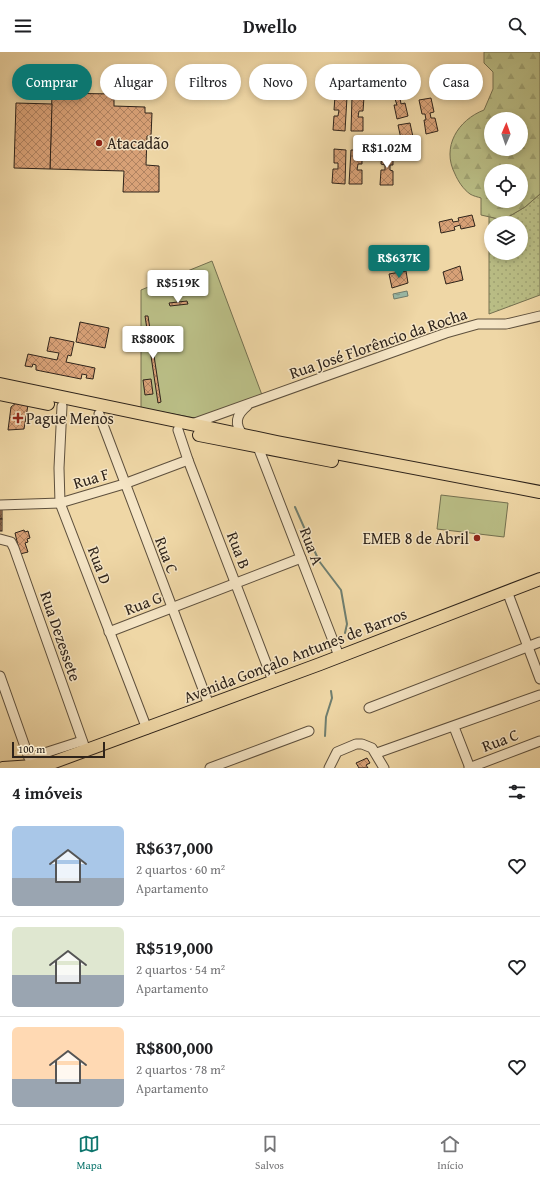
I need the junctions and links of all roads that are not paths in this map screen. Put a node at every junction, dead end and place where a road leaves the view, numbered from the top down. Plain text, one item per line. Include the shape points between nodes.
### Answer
1 (540, 316) edge
2 (0, 384) edge
3 (0, 394) edge
4 (250, 403) junction
5 (62, 406) junction
6 (99, 414) junction
7 (191, 424) junction
8 (178, 430) junction
9 (243, 435) junction
10 (258, 447) junction
11 (188, 460) junction
12 (124, 484) junction
13 (540, 492) edge
14 (540, 499) edge
15 (60, 503) junction
16 (0, 505) edge
17 (0, 539) edge
18 (301, 558) junction
19 (540, 579) edge
20 (236, 581) junction
21 (507, 591) junction
22 (171, 608) junction
23 (109, 632) junction
24 (540, 642) edge
25 (528, 647) junction
26 (339, 656) junction
27 (0, 676) edge
28 (540, 679) edge
29 (274, 681) junction
30 (540, 695) edge
31 (209, 705) junction
32 (369, 708) dead end
33 (454, 727) junction
34 (147, 728) junction
35 (309, 731) dead end
36 (540, 741) edge
37 (84, 746) junction
38 (376, 753) junction
39 (55, 762) edge
40 (3, 768) edge
41 (38, 768) edge
42 (210, 768) edge
43 (329, 768) edge
44 (384, 768) edge
45 (470, 768) edge

1 - 4 street, Rua José Florêncio da Rocha via 506,324 478,324 446,333
2 - 7 main road
3 - 5 main road
4 - 7 street, Rua José Florêncio da Rocha
4 - 9 street via 242,410 237,420 237,426
5 - 6 main road
5 - 15 street, Rua D
6 - 8 main road
6 - 12 street, Rua C
7 - 9 main road
8 - 10 main road
8 - 11 street, Rua B
9 - 13 main road
10 - 14 main road
10 - 18 street, Rua A
11 - 12 street, Rua F
11 - 20 street, Rua B
12 - 15 street, Rua F
12 - 22 street, Rua C
15 - 16 street, Rua F
15 - 23 street, Rua D
17 - 37 street, Rua Dezessete via 11,542 14,548
18 - 20 street, Rua G
18 - 26 street, Rua A
19 - 21 main road, Avenida Gonçalo Antunes de Barros
20 - 22 street, Rua G
20 - 29 street, Rua B
21 - 25 street
21 - 26 main road, Avenida Gonçalo Antunes de Barros
22 - 23 street, Rua G
22 - 31 street, Rua C
23 - 34 street, Rua D
24 - 25 street
25 - 28 street
25 - 32 street
26 - 29 main road, Avenida Gonçalo Antunes de Barros
27 - 37 street via 29,758
29 - 31 main road, Avenida Gonçalo Antunes de Barros
30 - 33 street
31 - 34 main road, Avenida Gonçalo Antunes de Barros
33 - 38 street
33 - 45 street
34 - 37 main road, Avenida Gonçalo Antunes de Barros
35 - 42 street
36 - 45 street, Rua C
37 - 39 main road, Avenida Gonçalo Antunes de Barros
38 - 43 street via 367,745 356,744 337,752
38 - 44 street
39 - 40 main road, Avenida Gonçalo Antunes de Barros
39 - 41 main road, Avenida Gonçalo Antunes de Barros

